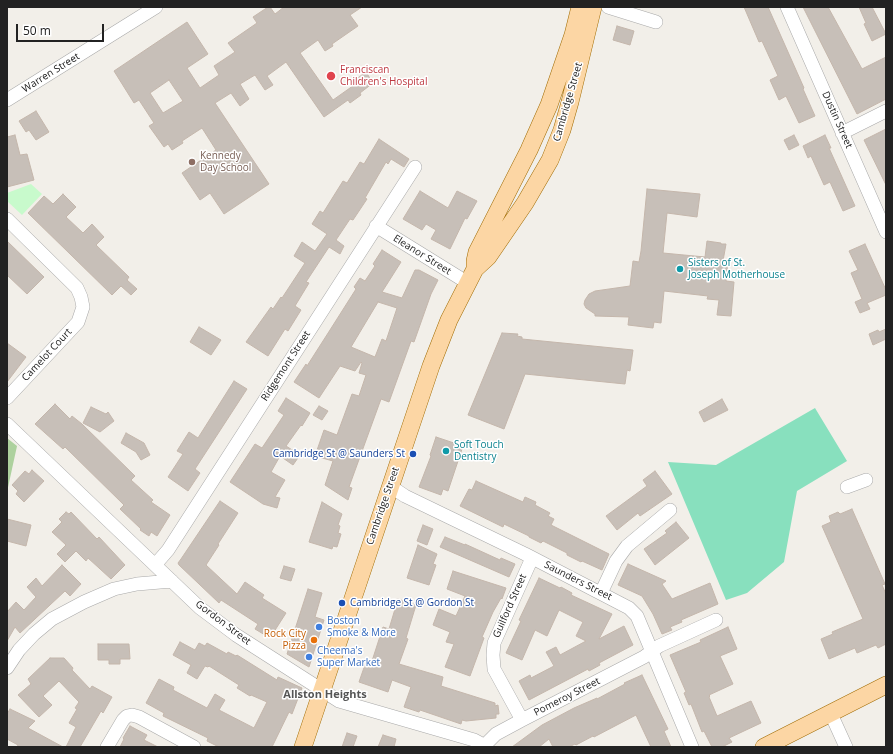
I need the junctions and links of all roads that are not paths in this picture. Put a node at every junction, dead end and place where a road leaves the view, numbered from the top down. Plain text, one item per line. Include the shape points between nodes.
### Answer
1 (156, 7) edge
2 (580, 7) edge
3 (593, 7) edge
4 (608, 7) edge
5 (787, 7) edge
6 (656, 22) dead end
7 (7, 100) edge
8 (886, 111) edge
9 (842, 133) junction
10 (414, 166) dead end
11 (882, 214) edge
12 (7, 219) edge
13 (376, 226) junction
14 (886, 232) edge
15 (471, 276) junction
16 (7, 398) edge
17 (7, 424) edge
18 (866, 480) dead end
19 (390, 486) junction
20 (847, 487) dead end
21 (670, 510) dead end
22 (532, 558) junction
23 (156, 565) junction
24 (172, 581) junction
25 (601, 593) junction
26 (716, 620) dead end
27 (651, 651) junction
28 (7, 668) edge
29 (886, 685) edge
30 (322, 689) junction
31 (831, 714) junction
32 (522, 720) junction
33 (486, 746) edge
34 (107, 747) edge
35 (194, 747) edge
36 (303, 747) edge
37 (692, 747) edge
38 (764, 747) edge
39 (846, 747) edge

1 - 7 street, Warren Street
2 - 15 main road, Cambridge Street via 549,105 477,252
3 - 15 main road, Cambridge Street via 570,102 550,160 525,203 488,257
4 - 6 street
5 - 9 street, Dustin Street
8 - 9 street
9 - 11 street, Dustin Street
10 - 13 street, Ridgemont Street
11 - 14 street, Dustin Street
12 - 16 street, Camelot Court via 77,288 83,307 78,322
13 - 15 street, Eleanor Street
13 - 23 street, Ridgemont Street
15 - 19 main road, Cambridge Street via 430,366
17 - 23 street, Gordon Street
18 - 20 street
19 - 22 street, Saunders Street via 405,496
19 - 30 main road, Cambridge Street
21 - 25 street via 627,546 616,561
22 - 25 street, Saunders Street
22 - 32 street, Guilford Street via 494,643 493,655 494,669
23 - 24 street, Gordon Street
24 - 28 street via 114,589 84,602 52,619 34,634
24 - 30 street, Gordon Street via 200,608 236,635
25 - 27 street, Saunders Street via 629,608 637,616
26 - 27 street, Pomeroy Street
27 - 32 street, Pomeroy Street
27 - 37 street, Saunders Street
29 - 31 main road
30 - 33 street, Gordon Street via 340,701 474,740
30 - 36 main road, Cambridge Street
31 - 38 main road
31 - 39 street
32 - 33 street, Pomeroy Street via 496,734
34 - 35 street via 123,720 132,715

